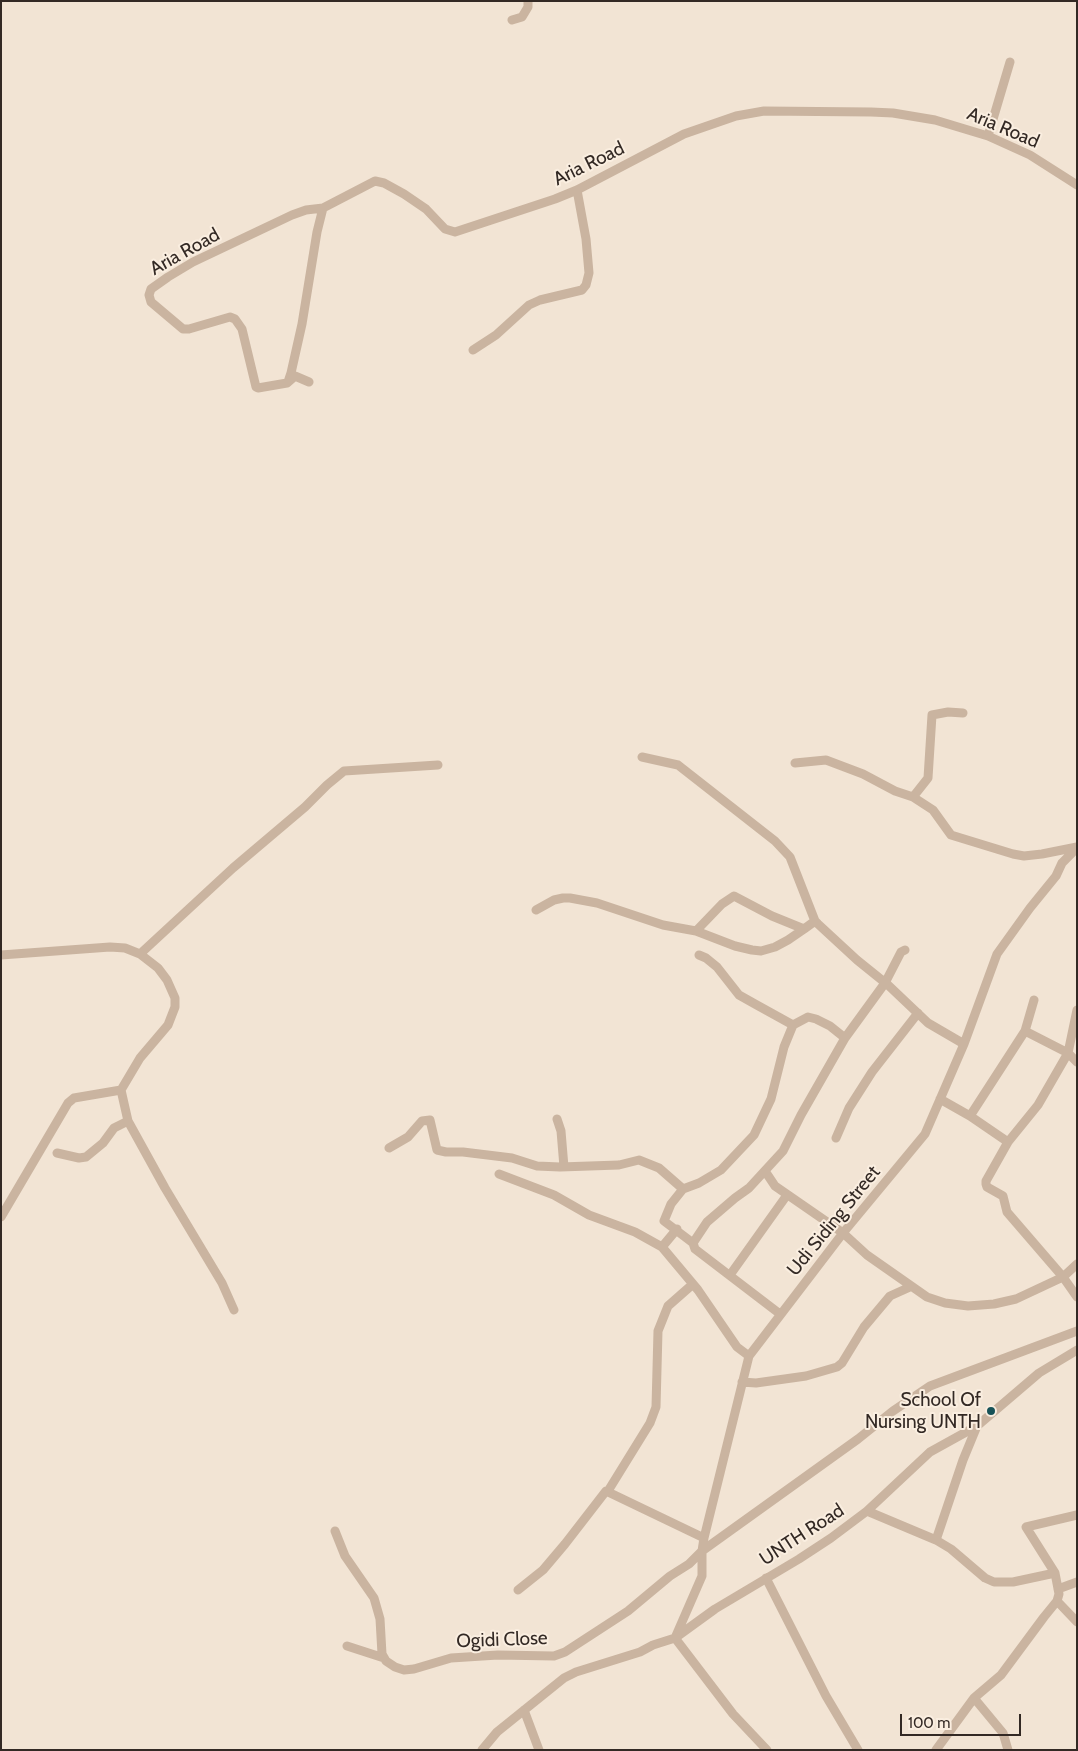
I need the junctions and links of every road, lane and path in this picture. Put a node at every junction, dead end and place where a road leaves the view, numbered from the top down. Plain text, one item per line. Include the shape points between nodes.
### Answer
1 (528, 1) edge
2 (512, 20) dead end
3 (1010, 62) dead end
4 (988, 136) junction
5 (1077, 185) edge
6 (577, 190) junction
7 (322, 208) junction
8 (473, 350) dead end
9 (310, 382) dead end
10 (287, 383) junction
11 (962, 713) dead end
12 (642, 757) dead end
13 (795, 763) dead end
14 (438, 765) dead end
15 (913, 797) junction
16 (1077, 847) edge
17 (536, 910) dead end
18 (815, 921) junction
19 (804, 929) junction
20 (696, 931) junction
21 (905, 950) dead end
22 (140, 954) junction
23 (1, 955) edge
24 (699, 955) dead end
25 (885, 983) junction
26 (1034, 1000) dead end
27 (1077, 1010) edge
28 (918, 1013) junction
29 (793, 1025) junction
30 (1024, 1030) junction
31 (845, 1038) junction
32 (964, 1044) junction
33 (1068, 1053) junction
34 (1077, 1062) edge
35 (121, 1090) junction
36 (940, 1099) junction
37 (970, 1116) junction
38 (557, 1119) dead end
39 (128, 1121) junction
40 (836, 1138) dead end
41 (1008, 1142) junction
42 (389, 1148) dead end
43 (56, 1153) dead end
44 (564, 1167) junction
45 (765, 1171) junction
46 (499, 1174) dead end
47 (683, 1189) junction
48 (786, 1195) junction
49 (1, 1217) edge
50 (677, 1229) junction
51 (843, 1233) junction
52 (693, 1243) junction
53 (662, 1247) junction
54 (1077, 1264) edge
55 (730, 1275) junction
56 (1063, 1277) junction
57 (693, 1284) junction
58 (910, 1287) junction
59 (1076, 1293) edge
60 (234, 1310) dead end
61 (780, 1314) junction
62 (1077, 1331) edge
63 (1077, 1350) edge
64 (748, 1356) junction
65 (742, 1382) junction
66 (977, 1426) junction
67 (608, 1492) junction
68 (866, 1511) junction
69 (1077, 1515) edge
70 (335, 1531) dead end
71 (704, 1538) junction
72 (936, 1540) junction
73 (702, 1552) junction
74 (1055, 1573) junction
75 (766, 1578) junction
76 (1077, 1582) edge
77 (1058, 1589) junction
78 (518, 1590) dead end
79 (1057, 1601) junction
80 (1077, 1622) edge
81 (675, 1638) junction
82 (347, 1646) dead end
83 (384, 1658) junction
84 (974, 1698) junction
85 (524, 1710) junction
86 (482, 1750) edge
87 (538, 1750) edge
88 (767, 1750) edge
89 (858, 1750) edge
90 (936, 1750) edge
91 (1008, 1750) edge

1 - 2 street via 522,17
3 - 4 street
4 - 5 street, Aria Road via 1030,156
4 - 6 street, Aria Road via 935,120 893,113 748,113 684,134
6 - 7 street, Aria Road via 455,232 445,228 419,204 379,182 368,183
6 - 8 street via 586,239 589,273 586,285 582,290 529,305 496,335
7 - 10 street via 302,324
7 - 10 street, Aria Road via 292,215 193,262 151,289 149,295 151,302 183,329 230,317 235,319 242,329 256,387
9 - 10 street via 295,376
11 - 15 street via 932,715 928,778
12 - 18 street via 678,765 775,842 790,857
13 - 15 street via 826,760
14 - 22 street via 344,771
15 - 16 street via 933,810 951,835 1024,856
16 - 32 street, Udi Siding Street via 997,954
17 - 20 street via 554,900 570,898 597,903 663,925
18 - 19 street
18 - 25 street
19 - 20 street via 788,940 761,951 735,946
19 - 20 street via 734,896
21 - 25 street
22 - 23 street via 125,948 110,948
22 - 35 street via 167,980 175,998 175,1007 168,1025 140,1058
24 - 29 street via 717,967 740,994
25 - 28 street
25 - 31 street
26 - 30 street
27 - 33 street
28 - 32 street via 928,1023
28 - 40 street via 872,1072
29 - 31 street via 808,1017 816,1019
29 - 47 street via 771,1099 754,1136 721,1170
30 - 33 street
30 - 37 street
31 - 45 street via 783,1152
32 - 36 street, Udi Siding Street
33 - 34 street
33 - 41 street via 1038,1105
35 - 39 street
35 - 49 street via 74,1098 68,1103
36 - 37 street
36 - 51 street, Udi Siding Street via 925,1134
37 - 41 street
38 - 44 street
39 - 43 street via 114,1128 103,1143 86,1157
39 - 60 street via 222,1283
41 - 56 street via 986,1181 987,1188 1003,1196 1007,1212
42 - 44 street via 408,1137 422,1121 430,1120 437,1150 512,1158 537,1166
44 - 47 street via 618,1165 639,1160 659,1168
45 - 48 street
45 - 52 street via 707,1222
46 - 53 street via 554,1194 589,1215 635,1232
47 - 50 street via 664,1218
48 - 51 street
48 - 55 street
50 - 52 street
50 - 53 street
51 - 58 street
51 - 61 street, Udi Siding Street
52 - 55 street via 695,1249
53 - 57 street
54 - 56 street
55 - 61 street
56 - 58 street via 1016,1298 968,1306 927,1297
56 - 59 street
57 - 64 street via 732,1340
57 - 67 street via 668,1306 658,1331 656,1407 650,1423
58 - 65 street via 890,1296 837,1367 756,1384
61 - 64 street, Udi Siding Street
62 - 73 street, Ogidi Close via 930,1386
63 - 66 street, UNTH Road via 1039,1373
64 - 65 street, Udi Siding Street
65 - 71 street, Udi Siding Street
66 - 68 street, UNTH Road via 930,1452
66 - 72 street
67 - 71 street
67 - 78 street via 603,1492 543,1570
68 - 72 street
68 - 75 street, UNTH Road via 815,1549
69 - 74 street via 1026,1527
70 - 83 street via 345,1556 374,1598
71 - 73 street, Udi Siding Street
72 - 74 street via 994,1582 1013,1582
73 - 81 street, Udi Siding Street via 702,1576
73 - 83 street, Ogidi Close via 628,1611 554,1656 451,1658 404,1670
74 - 77 street
75 - 81 street, UNTH Road
75 - 89 street via 826,1696
76 - 77 street
77 - 79 street
79 - 80 street
79 - 84 street via 1001,1675
81 - 85 street, UNTH Road via 576,1672
81 - 88 street via 733,1714
82 - 83 street, Ogidi Close
84 - 90 street
84 - 91 street via 1002,1733
85 - 86 street, UNTH Road via 497,1732
85 - 87 street

